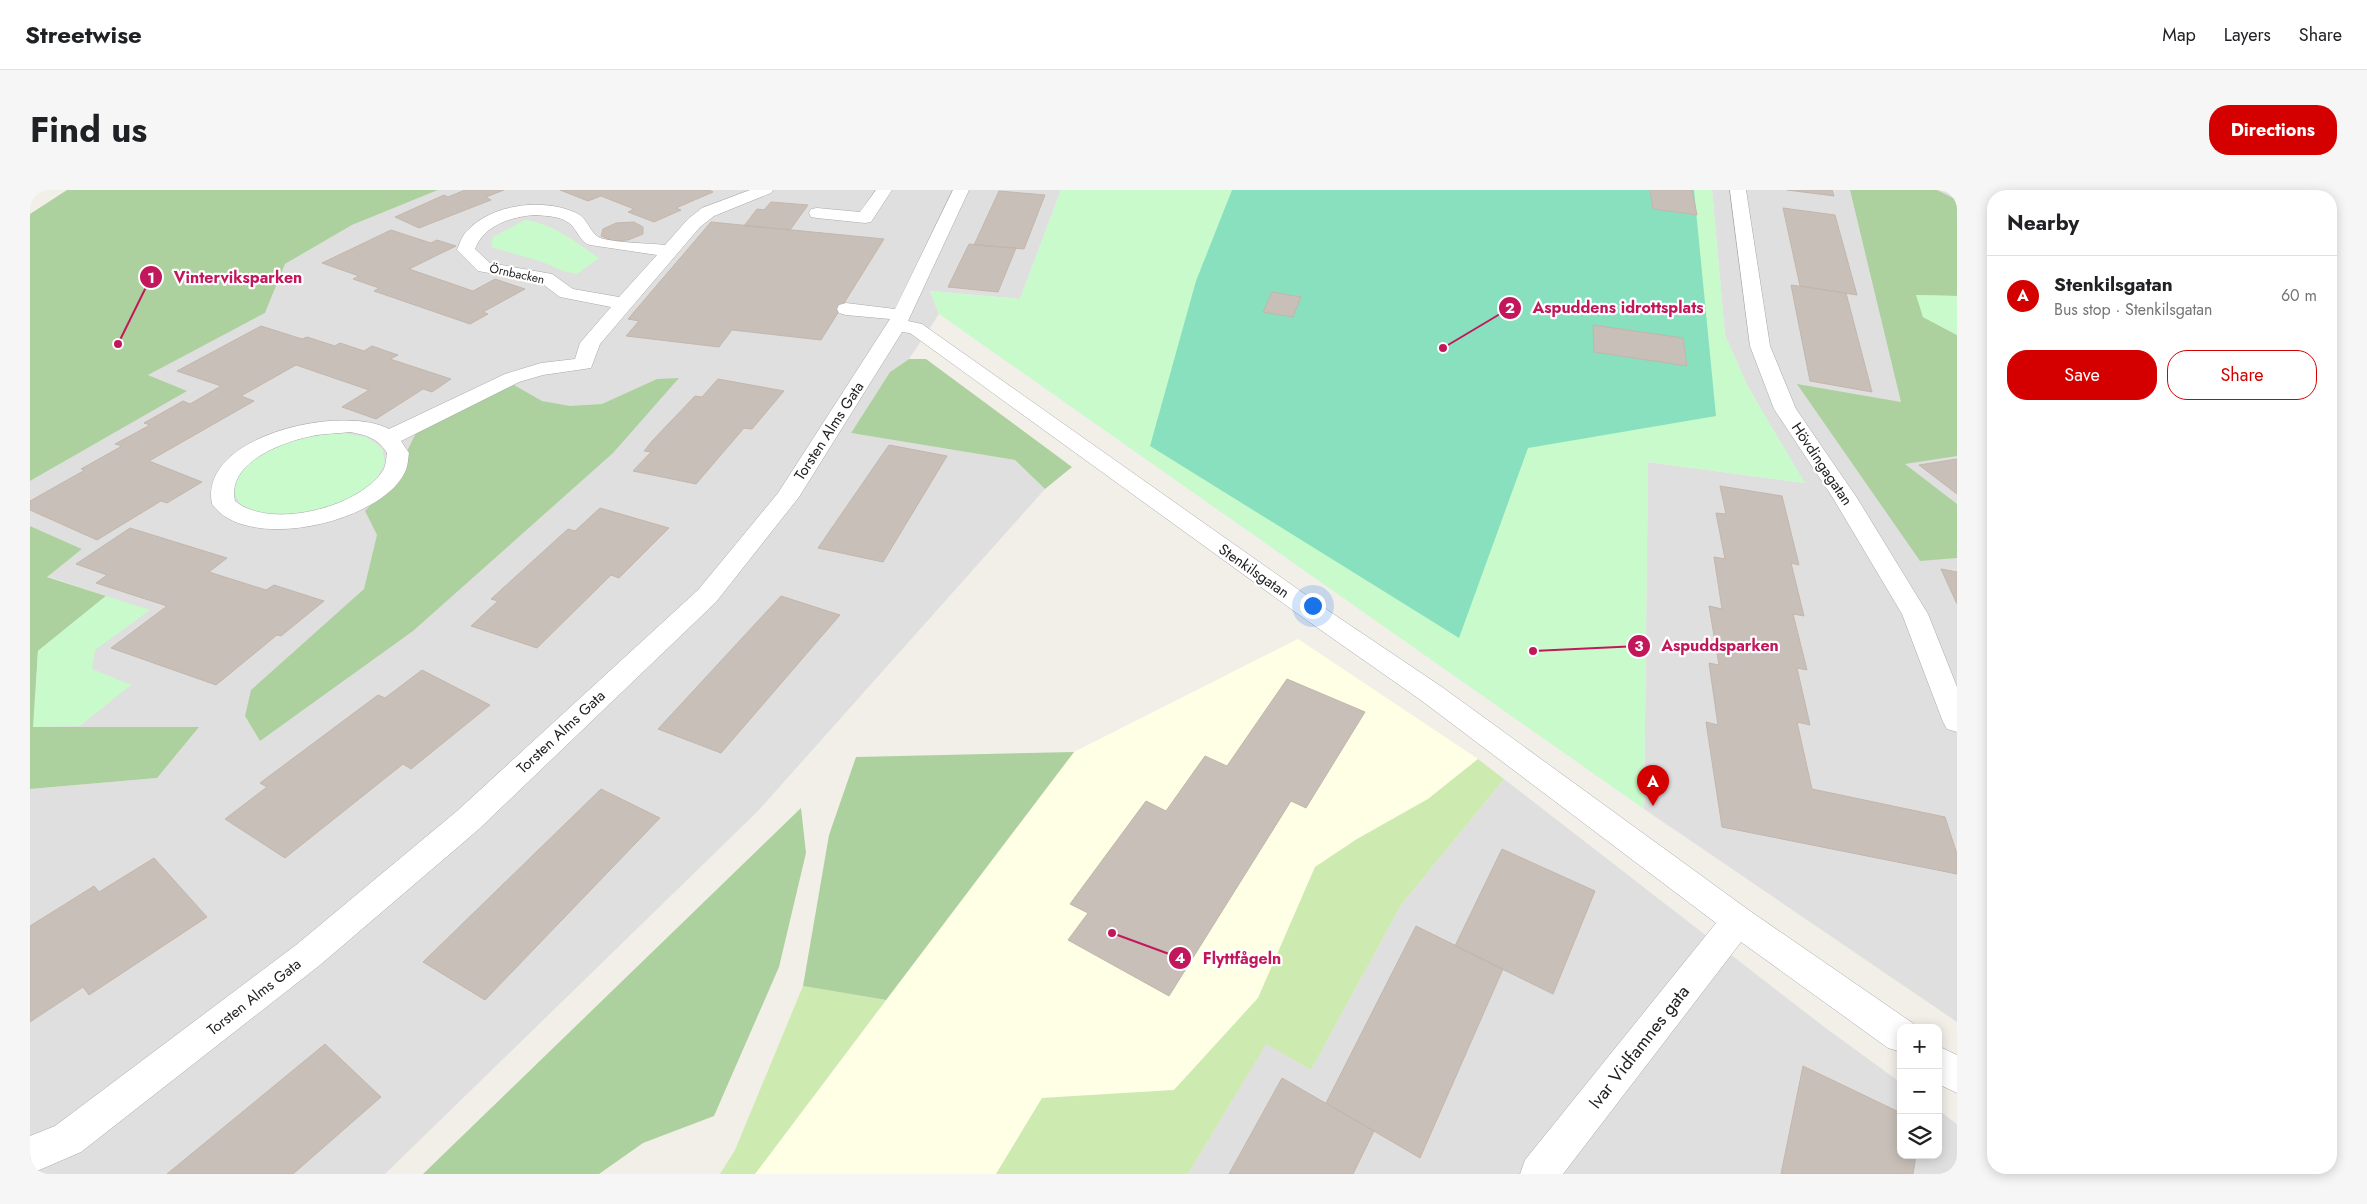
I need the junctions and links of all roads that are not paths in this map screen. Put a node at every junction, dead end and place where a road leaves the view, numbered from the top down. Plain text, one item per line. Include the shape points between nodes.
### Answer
1 (765, 190) edge
2 (884, 190) edge
3 (961, 190) edge
4 (1738, 190) edge
5 (817, 213) dead end
6 (669, 251) junction
7 (624, 304) junction
8 (846, 309) dead end
9 (899, 321) junction
10 (390, 438) junction
11 (1957, 722) edge
12 (1738, 921) junction
13 (1897, 1033) edge
14 (1942, 1066) edge
15 (1957, 1076) edge
16 (30, 1155) edge
17 (1539, 1174) edge

1 - 6 street via 708,212
2 - 5 street via 865,218
3 - 9 street, Torsten Alms Gata
4 - 11 street, Hövdingagatan via 1760,346 1785,409 1845,498 1915,614
6 - 7 street
6 - 7 street, Örnbacken via 600,244 590,239 575,219 556,211 522,210 490,222 472,234 466,250 484,267 546,278 567,293
7 - 10 street via 590,343 584,364 541,369 512,378
8 - 9 street, Stenkilsgatan
9 - 12 street, Stenkilsgatan via 915,328 1432,694
9 - 16 street, Torsten Alms Gata via 787,497 707,596 468,820 308,955 68,1139
10 - 10 street via 373,430 350,426 294,433 245,457 228,473 221,489 224,504 238,515 269,522 319,517 348,506 377,490 394,471 398,453
12 - 13 street, Stenkilsgatan
12 - 17 street, Ivar Vidfamnes gata
14 - 15 street

